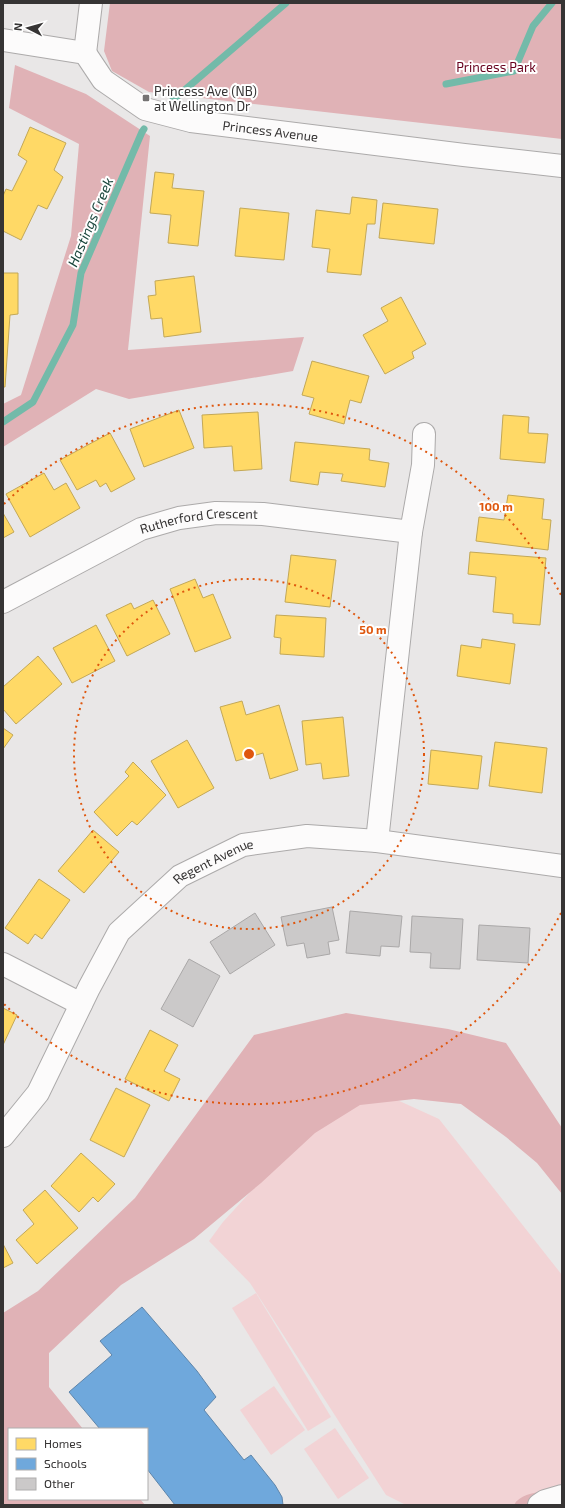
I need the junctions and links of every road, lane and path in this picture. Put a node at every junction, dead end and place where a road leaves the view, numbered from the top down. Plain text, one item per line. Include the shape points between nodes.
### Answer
1 (91, 3) edge
2 (3, 40) edge
3 (85, 54) junction
4 (562, 166) edge
5 (424, 434) dead end
6 (411, 532) junction
7 (3, 602) edge
8 (377, 841) junction
9 (562, 866) edge
10 (3, 964) edge
11 (81, 1004) junction
12 (3, 1136) edge
13 (562, 1496) edge
14 (539, 1505) edge

1 - 3 street
2 - 3 street
3 - 4 street, Princess Avenue via 103,80 145,109 191,120
5 - 6 street via 423,465
6 - 7 street, Rutherford Crescent via 263,514 216,513 179,518 141,528
6 - 8 street
8 - 9 street, Regent Avenue
8 - 11 street, Regent Avenue via 307,836 243,845 180,876 119,932
10 - 11 street
11 - 12 street, Regent Avenue via 38,1093
13 - 14 street

